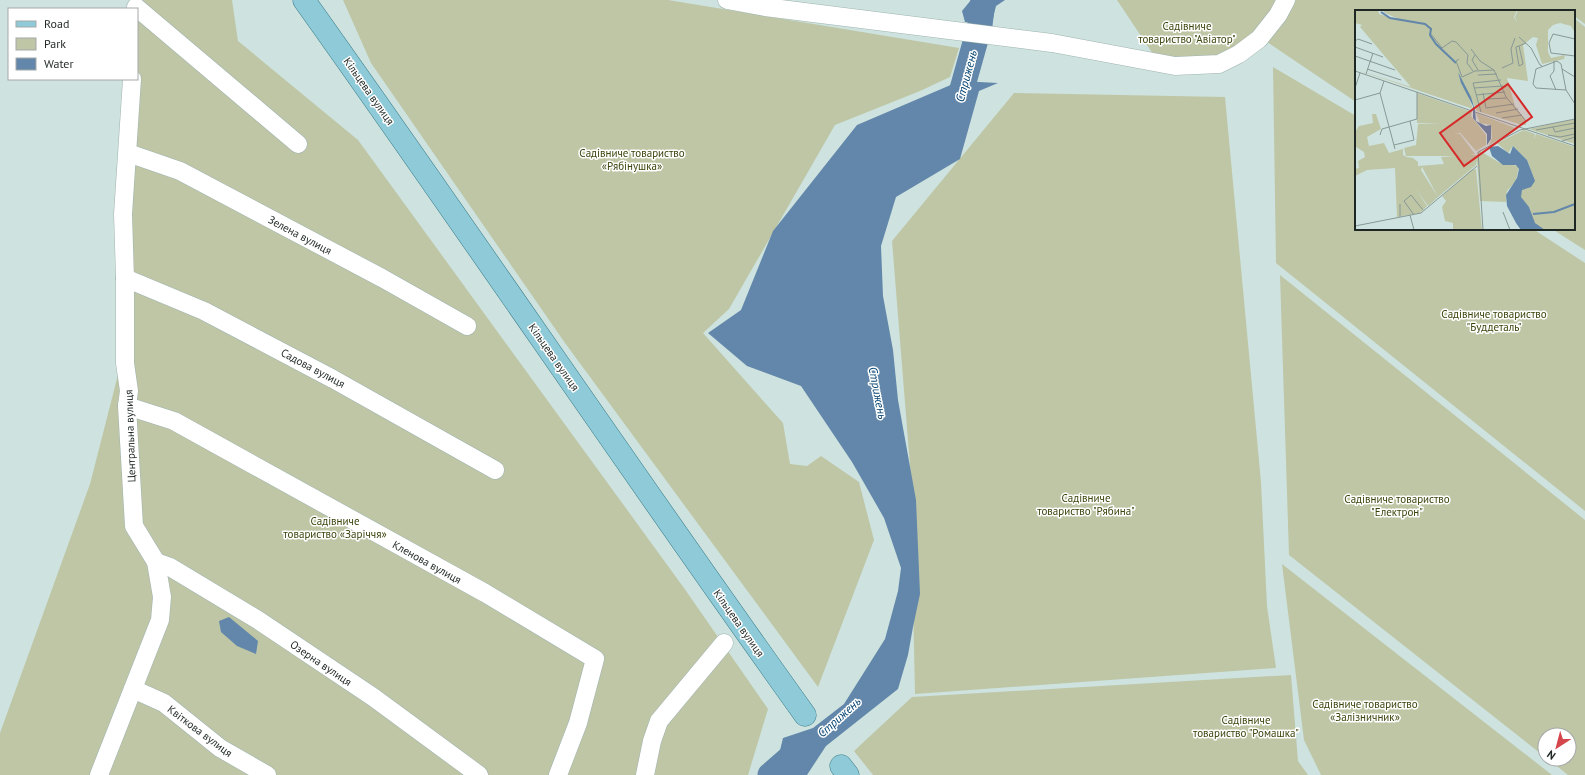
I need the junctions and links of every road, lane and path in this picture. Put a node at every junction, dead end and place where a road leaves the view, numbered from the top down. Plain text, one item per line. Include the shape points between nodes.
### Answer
1 (304, 0) edge
2 (727, 0) edge
3 (1286, 0) edge
4 (138, 10) edge
5 (132, 80) edge
6 (298, 144) dead end
7 (128, 153) junction
8 (125, 278) junction
9 (467, 326) dead end
10 (127, 406) junction
11 (495, 470) dead end
12 (156, 562) junction
13 (724, 643) dead end
14 (133, 689) junction
15 (804, 715) dead end
16 (99, 775) edge
17 (266, 775) edge
18 (479, 775) edge
19 (558, 775) edge
20 (645, 775) edge

1 - 15 main road, Кільцева вулиця
2 - 3 street via 1052,43 1175,66 1219,64 1239,54 1259,39
4 - 6 street
5 - 7 street, Центральна вулиця
7 - 8 street, Центральна вулиця via 123,214
7 - 9 street, Зелена вулиця via 180,171
8 - 10 street, Центральна вулиця via 125,363 129,391
8 - 11 street, Садова вулиця via 204,310 334,379
10 - 12 street, Центральна вулиця via 134,526
10 - 19 street, Кленова вулиця via 174,421 485,593 595,659 578,723
12 - 14 street, Центральна вулиця via 162,597 160,620
12 - 18 street, Озерна вулиця via 170,567 258,620 373,698
13 - 20 street via 659,721
14 - 16 street, Центральна вулиця
14 - 17 street, Квіткова вулиця via 164,703 220,748

